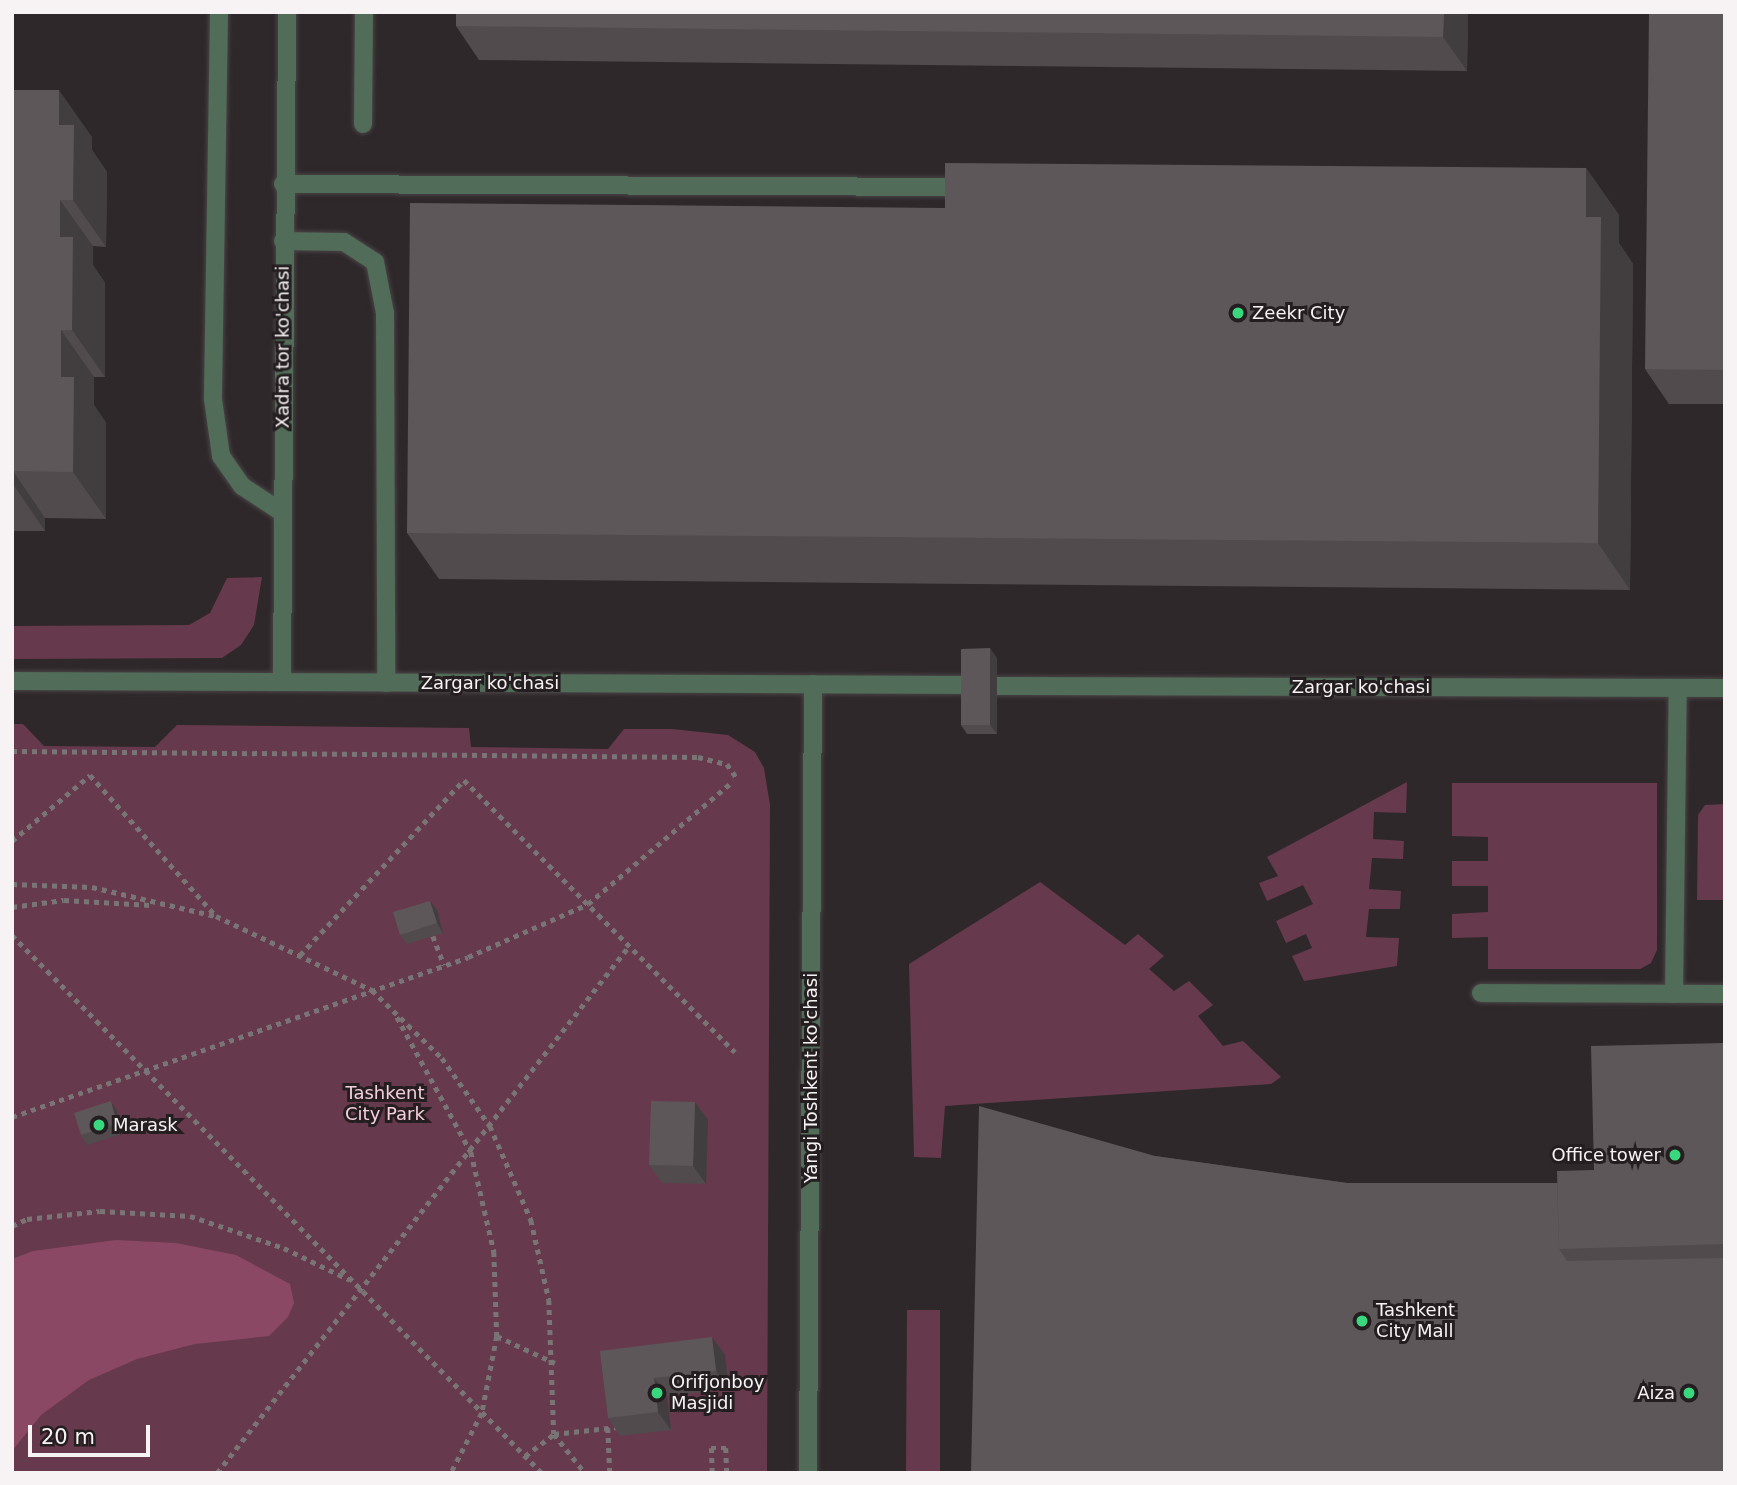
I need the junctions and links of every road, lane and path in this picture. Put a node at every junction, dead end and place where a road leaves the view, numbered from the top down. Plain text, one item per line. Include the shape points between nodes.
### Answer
1 (219, 12) edge
2 (287, 12) edge
3 (363, 12) edge
4 (363, 124) dead end
5 (283, 184) junction
6 (986, 187) edge
7 (284, 241) junction
8 (283, 513) junction
9 (12, 681) edge
10 (282, 682) junction
11 (386, 683) junction
12 (813, 684) junction
13 (967, 685) edge
14 (997, 685) dead end
15 (1678, 688) junction
16 (1725, 688) edge
17 (12, 751) edge
18 (12, 841) edge
19 (12, 884) edge
20 (588, 904) junction
21 (160, 906) junction
22 (12, 907) edge
23 (216, 916) junction
24 (12, 935) edge
25 (433, 936) edge
26 (629, 946) junction
27 (300, 955) junction
28 (444, 965) junction
29 (372, 990) junction
30 (1481, 993) dead end
31 (1674, 994) junction
32 (1725, 994) edge
33 (393, 1010) junction
34 (736, 1052) dead end
35 (144, 1070) junction
36 (12, 1117) edge
37 (490, 1126) junction
38 (471, 1152) junction
39 (12, 1226) edge
40 (353, 1282) junction
41 (360, 1289) junction
42 (497, 1336) junction
43 (555, 1363) junction
44 (482, 1413) junction
45 (619, 1427) edge
46 (608, 1428) junction
47 (554, 1434) junction
48 (525, 1456) junction
49 (217, 1473) edge
50 (452, 1473) edge
51 (542, 1473) edge
52 (585, 1473) edge
53 (610, 1473) edge
54 (712, 1473) edge
55 (727, 1473) edge
56 (808, 1473) edge

1 - 8 street via 213,399 221,456 242,486
2 - 5 street, Xadra tor ko'chasi
3 - 4 street
5 - 6 street
5 - 7 street, Xadra tor ko'chasi
7 - 8 street, Xadra tor ko'chasi
7 - 11 street via 344,242 374,262 385,313
8 - 10 street, Xadra tor ko'chasi
9 - 10 street, Zargar ko'chasi
10 - 11 street, Zargar ko'chasi
11 - 12 street, Zargar ko'chasi
12 - 13 street, Zargar ko'chasi
12 - 56 street, Yangi Toshkent ko'chasi
14 - 15 street, Zargar ko'chasi
15 - 16 street, Zargar ko'chasi
15 - 31 street
17 - 20 path via 698,757 727,764 736,780
18 - 23 path via 90,775
19 - 21 path via 92,887
20 - 26 path
20 - 27 path via 464,780
20 - 28 path
21 - 22 path via 64,900
21 - 23 path
23 - 27 path
24 - 35 path
25 - 28 path
26 - 34 path
26 - 37 path
27 - 29 path
28 - 29 path
29 - 33 path
29 - 35 path
30 - 31 street
31 - 32 street
33 - 37 path via 442,1058
33 - 38 path
35 - 36 path
35 - 40 path
37 - 38 path
37 - 43 path via 531,1220 550,1300
38 - 41 path
38 - 42 path via 494,1252
39 - 40 path via 27,1219 100,1211 190,1216 284,1248
40 - 41 path
41 - 44 path
41 - 49 path
42 - 43 path
42 - 44 path
43 - 47 path
44 - 48 path
44 - 50 path
45 - 46 path
46 - 47 path
46 - 53 path
47 - 48 path
47 - 52 path
48 - 51 path
54 - 55 path via 711,1448 726,1448

